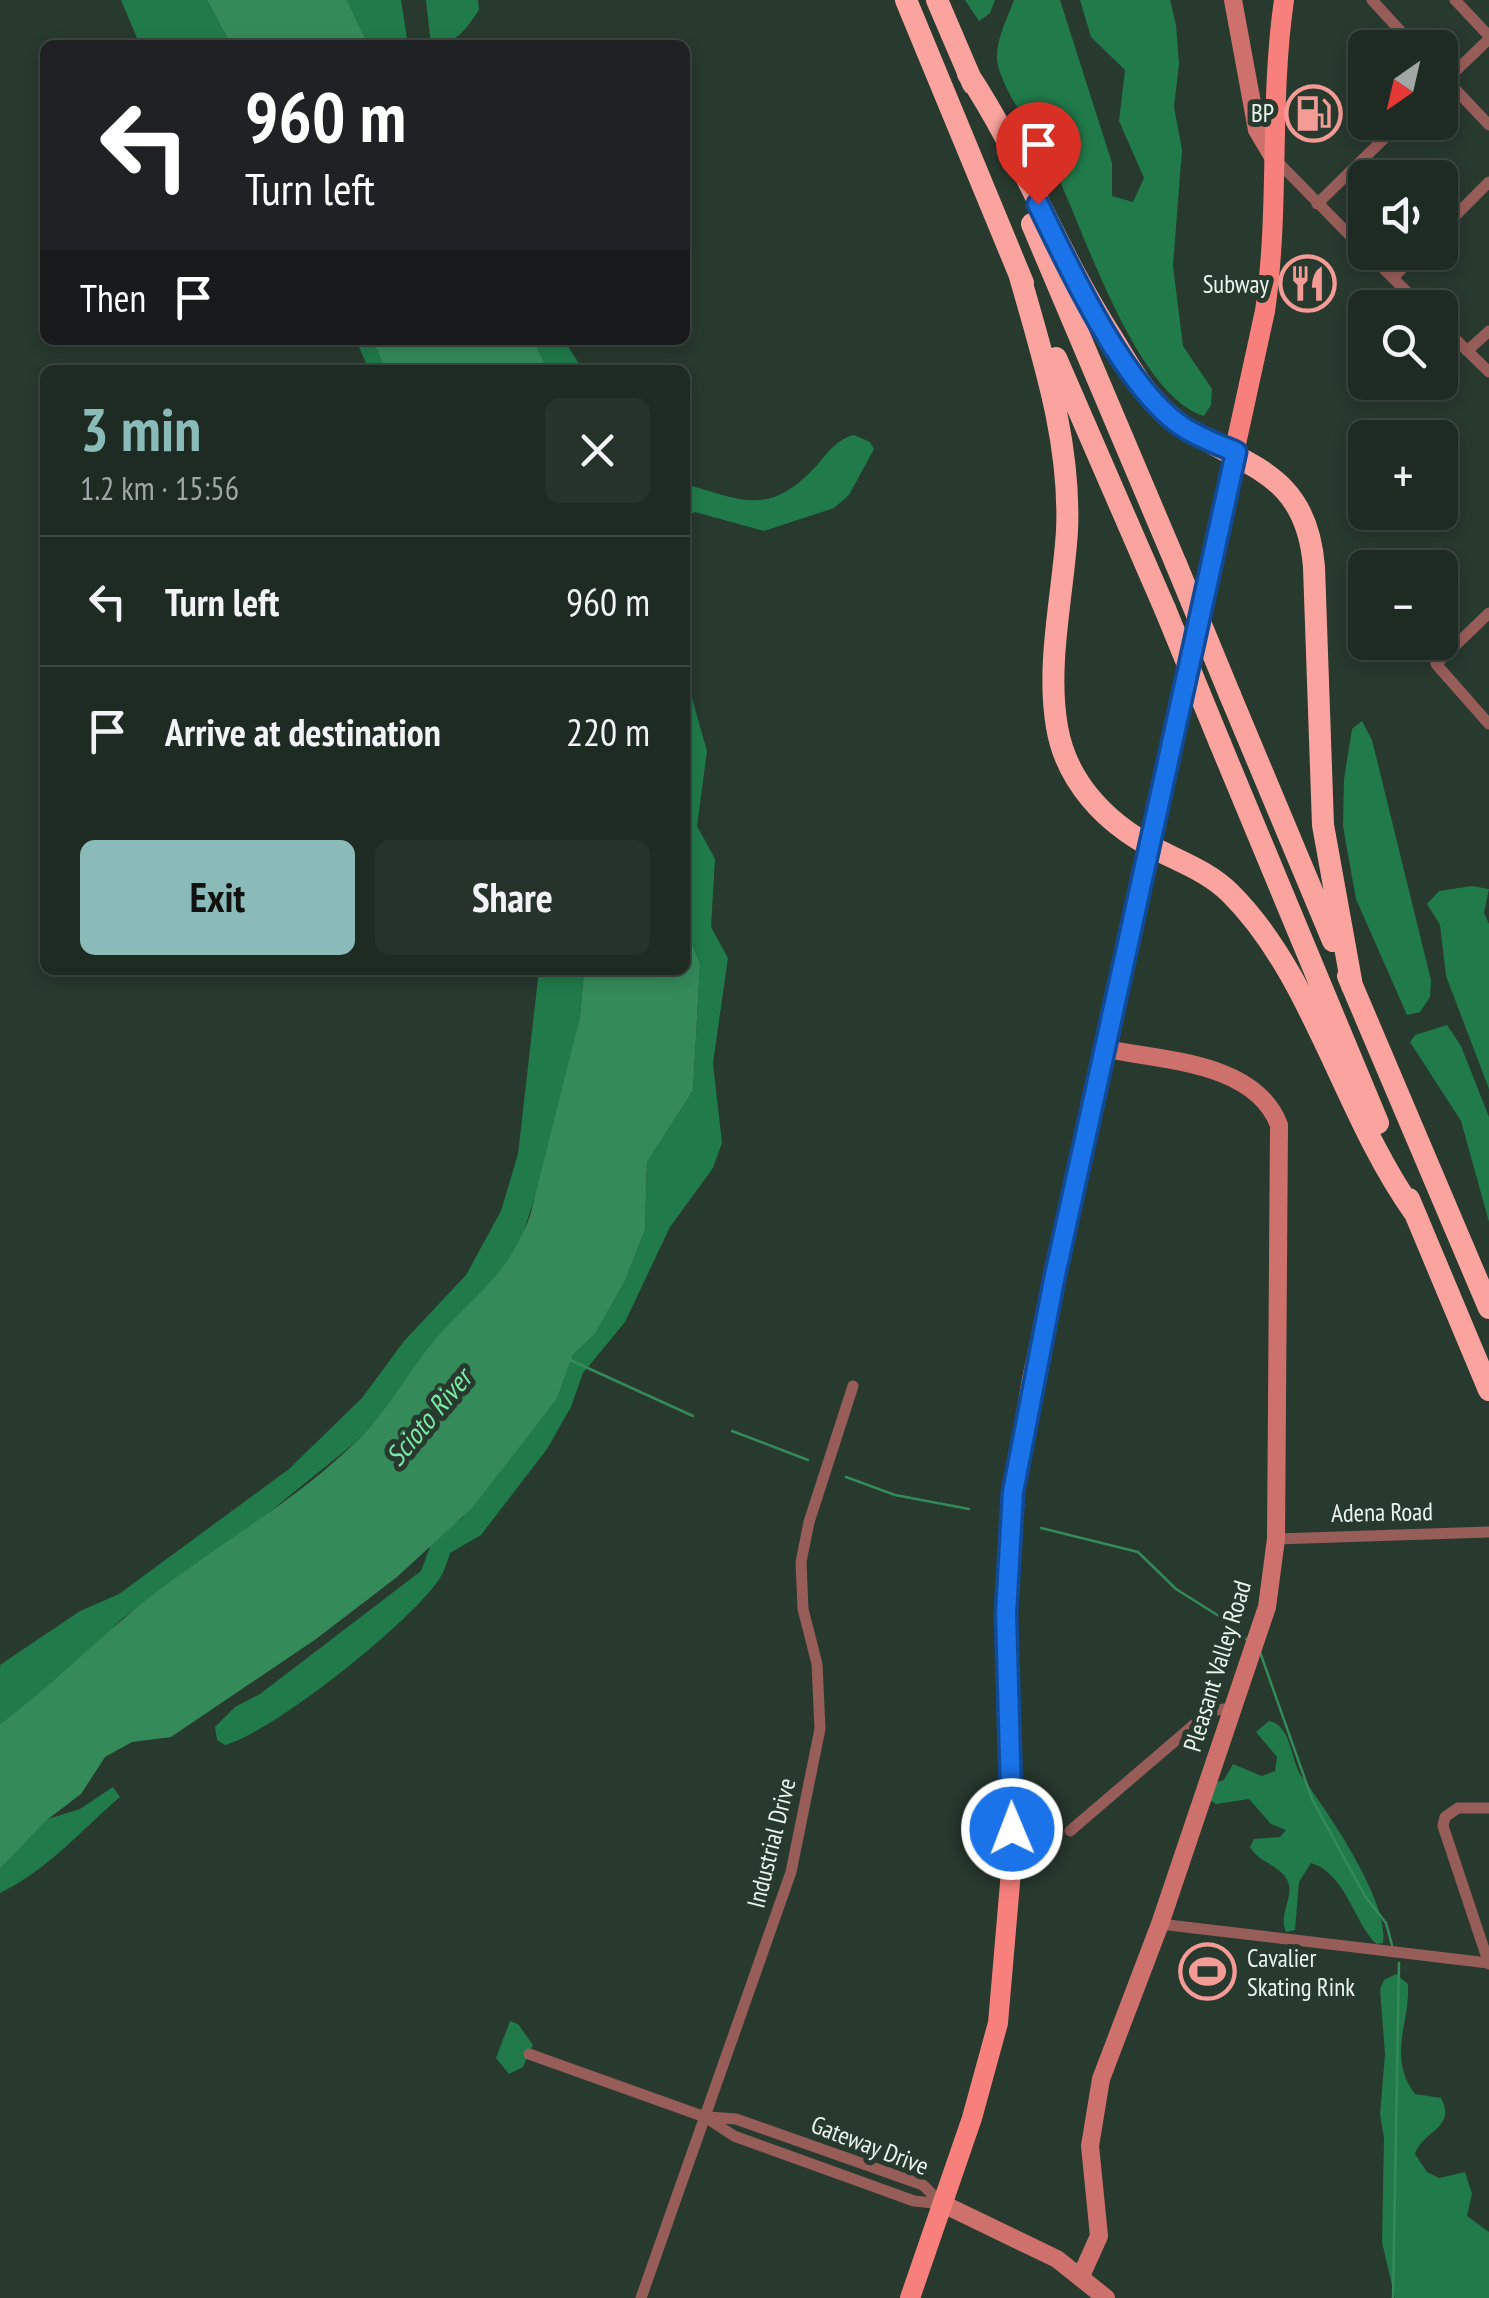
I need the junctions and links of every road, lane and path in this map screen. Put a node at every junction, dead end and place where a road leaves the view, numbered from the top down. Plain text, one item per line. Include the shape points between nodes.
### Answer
1 (906, 0) edge
2 (937, 0) edge
3 (1233, 0) edge
4 (1284, 0) edge
5 (1372, 0) edge
6 (1455, 0) edge
7 (1400, 30) edge
8 (1489, 38) edge
9 (1458, 65) edge
10 (1458, 95) edge
11 (1489, 125) edge
12 (998, 132) junction
13 (1383, 140) edge
14 (1273, 156) junction
15 (1489, 182) edge
16 (1317, 204) junction
17 (1458, 213) edge
18 (1348, 234) edge
19 (1384, 270) edge
20 (1400, 270) edge
21 (1019, 273) junction
22 (1392, 278) junction
23 (1404, 290) edge
24 (1489, 331) edge
25 (1458, 342) edge
26 (1467, 351) junction
27 (1489, 372) edge
28 (1236, 452) junction
29 (1489, 612) edge
30 (1489, 724) edge
31 (1150, 846) junction
32 (1352, 986) junction
33 (1108, 1049) junction
34 (1414, 1212) junction
35 (1489, 1308) edge
36 (853, 1386) dead end
37 (1489, 1390) edge
38 (1489, 1532) edge
39 (1276, 1539) junction
40 (1231, 1708) junction
41 (1489, 1808) edge
42 (1070, 1832) dead end
43 (1160, 1924) junction
44 (1489, 1964) edge
45 (529, 2054) dead end
46 (705, 2117) junction
47 (943, 2204) junction
48 (1082, 2276) junction
49 (640, 2298) edge
50 (910, 2298) edge
51 (1106, 2298) edge

1 - 21 highway
2 - 12 highway
3 - 14 street via 1257,130
4 - 14 main road
5 - 7 street
6 - 8 street
8 - 9 street
10 - 11 street
12 - 28 highway via 1074,278 1145,390 1178,424
12 - 32 highway, bridge
13 - 16 street
14 - 16 street
14 - 28 main road via 1270,278
15 - 17 street
16 - 18 street
19 - 22 street
20 - 22 street
21 - 31 highway via 1058,412 1064,469 1057,727 1072,777 1103,813
21 - 34 highway, bridge
22 - 23 street
24 - 26 street
25 - 26 street
26 - 27 street
28 - 31 main road
28 - 32 highway via 1287,493 1312,535 1323,825
29 - 30 street via 1436,664
31 - 33 main road
31 - 34 highway via 1228,891 1262,933 1389,1177
32 - 35 highway
33 - 39 street, Pleasant Valley Road via 1240,1080 1269,1101 1279,1125
33 - 47 main road via 1013,1492 1006,1613 1012,1860 1007,1947 998,2023
34 - 37 highway
36 - 46 street, Industrial Drive via 801,1562 820,1695 813,1772 786,1888
38 - 39 street, Adena Road
39 - 40 street, Pleasant Valley Road via 1267,1607
40 - 42 street via 1210,1712
40 - 43 street, Pleasant Valley Road
41 - 44 street via 1458,1808 1442,1826
43 - 44 street
43 - 48 street, Pleasant Valley Road via 1095,2102 1090,2146 1099,2236
45 - 46 street, Gateway Drive
46 - 47 street, Gateway Drive via 752,2142 914,2202
46 - 49 street, Industrial Drive
47 - 48 street via 1026,2241
47 - 50 main road
48 - 51 street

